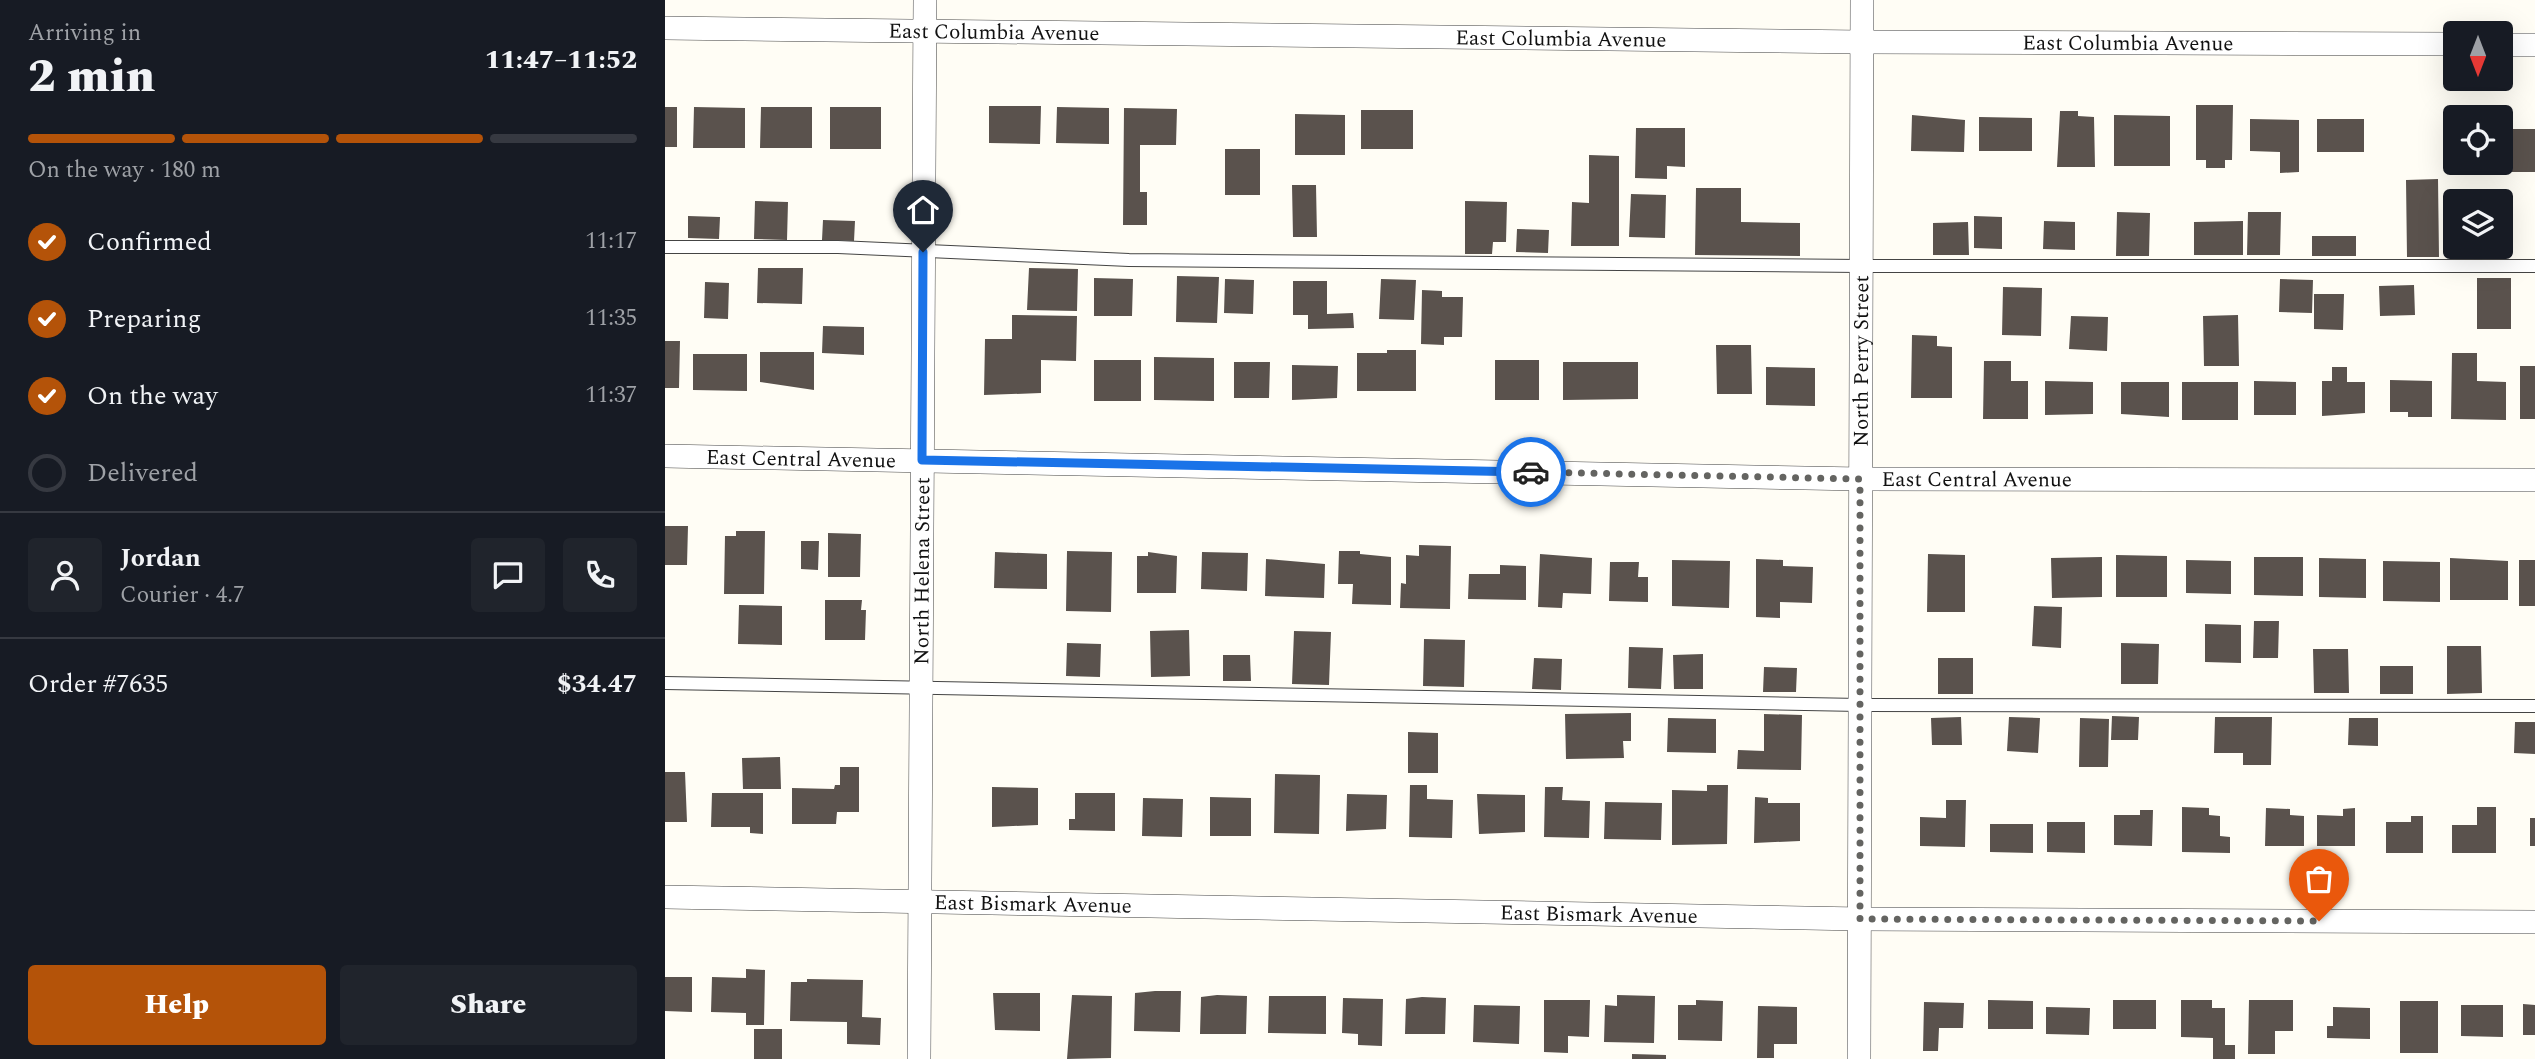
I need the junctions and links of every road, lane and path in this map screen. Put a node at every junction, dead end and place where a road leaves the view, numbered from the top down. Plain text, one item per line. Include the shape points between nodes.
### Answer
1 (925, 0) edge
2 (1862, 0) edge
3 (665, 28) edge
4 (925, 31) junction
5 (1862, 42) junction
6 (2443, 44) edge
7 (2513, 45) edge
8 (2535, 45) edge
9 (665, 247) edge
10 (923, 252) junction
11 (1861, 266) junction
12 (2535, 266) edge
13 (665, 456) edge
14 (922, 460) junction
15 (1860, 479) junction
16 (2535, 480) edge
17 (665, 683) edge
18 (921, 688) junction
19 (1860, 705) junction
20 (2535, 706) edge
21 (665, 897) edge
22 (919, 903) junction
23 (1860, 919) junction
24 (2535, 922) edge
25 (919, 1059) edge
26 (1859, 1059) edge

1 - 4 street, North Helena Street
2 - 5 street, North Perry Street
3 - 4 street, East Columbia Avenue
4 - 5 street, East Columbia Avenue
4 - 10 street, North Helena Street
5 - 6 street, East Columbia Avenue
5 - 11 street, North Perry Street
7 - 8 street
9 - 10 lane
10 - 11 lane via 1129,260
10 - 14 street, North Helena Street
11 - 12 lane
11 - 15 street, North Perry Street
13 - 14 street, East Central Avenue
14 - 15 street, East Central Avenue
14 - 18 street, North Helena Street
15 - 16 street, East Central Avenue
15 - 19 street, North Perry Street
17 - 18 lane
18 - 19 lane
18 - 22 street, North Helena Street
19 - 20 lane
19 - 23 street, North Perry Street
21 - 22 street, East Bismark Avenue
22 - 23 street, East Bismark Avenue
22 - 25 street, North Helena Street
23 - 24 street, East Bismark Avenue
23 - 26 street, North Perry Street

